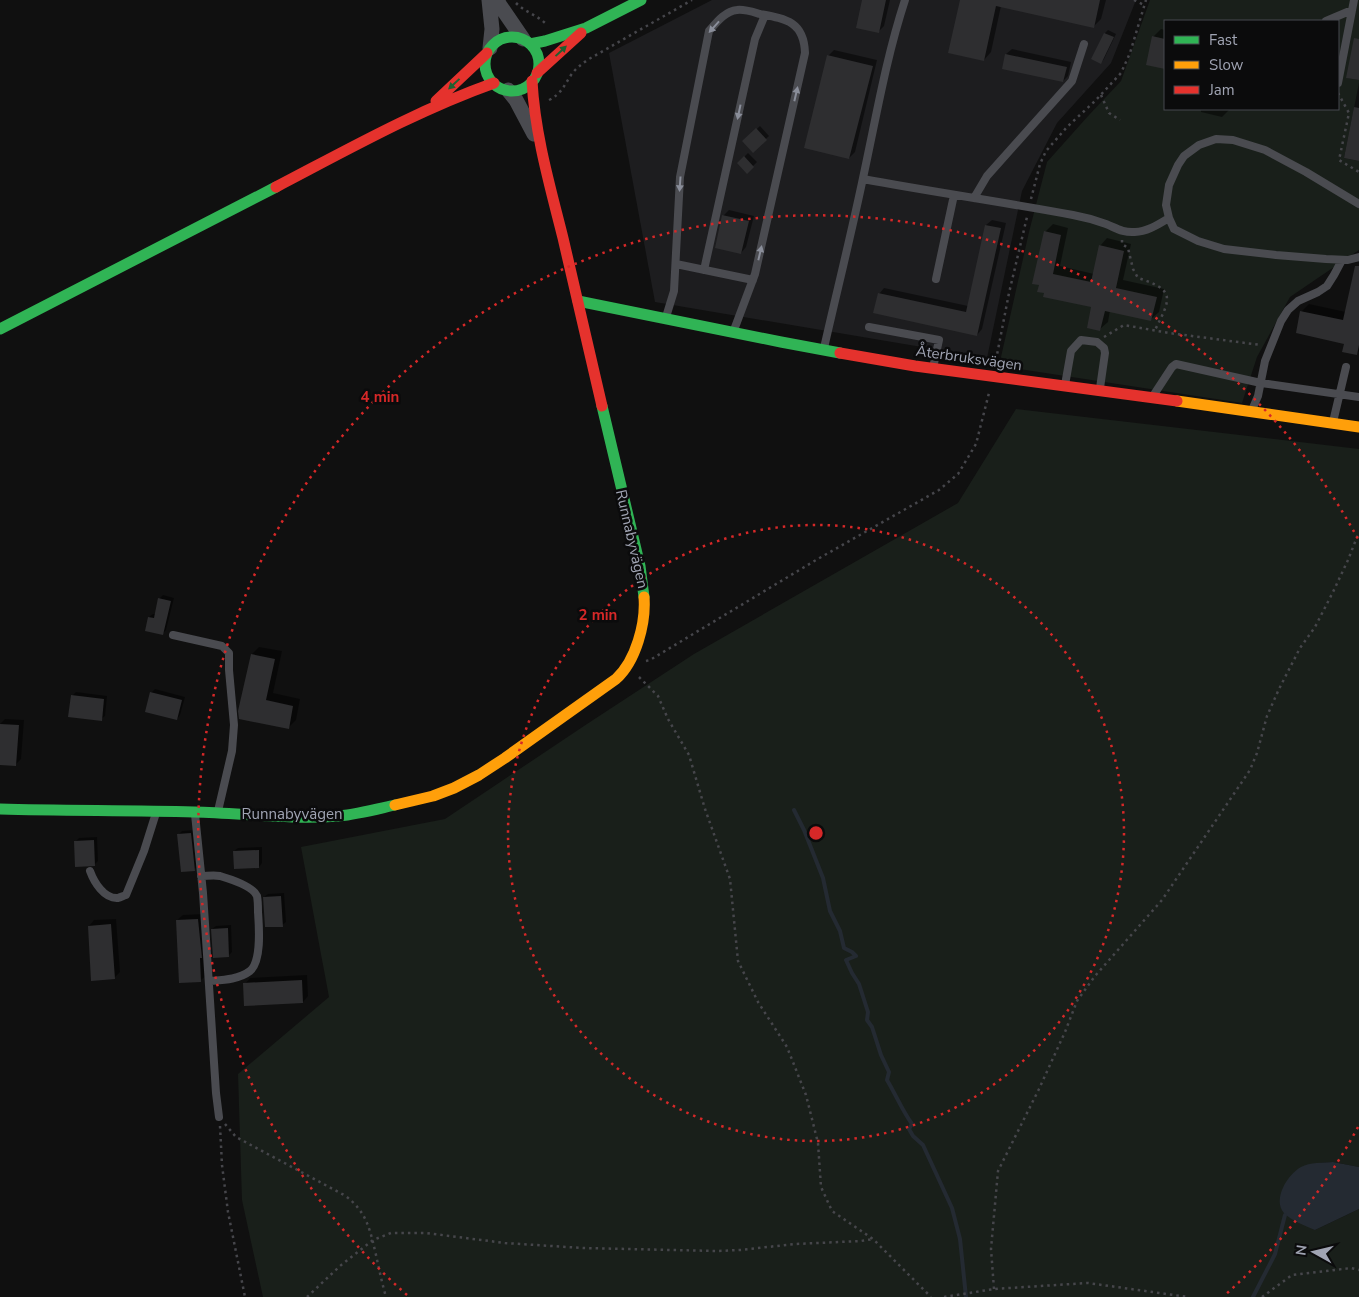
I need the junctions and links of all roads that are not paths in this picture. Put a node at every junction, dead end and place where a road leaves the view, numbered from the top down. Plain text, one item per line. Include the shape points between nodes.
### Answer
1 (489, 0) edge
2 (498, 0) edge
3 (641, 0) edge
4 (905, 0) edge
5 (1354, 0) edge
6 (1352, 10) junction
7 (765, 15) junction
8 (1328, 20) edge
9 (586, 28) junction
10 (526, 41) junction
11 (1084, 44) dead end
12 (488, 51) junction
13 (535, 77) junction
14 (1339, 78) edge
15 (494, 84) junction
16 (508, 90) junction
17 (420, 113) junction
18 (540, 145) junction
19 (863, 178) junction
20 (954, 195) junction
21 (974, 198) junction
22 (1359, 204) edge
23 (1169, 218) junction
24 (1359, 257) edge
25 (1342, 260) junction
26 (676, 264) junction
27 (704, 270) junction
28 (936, 279) dead end
29 (753, 280) junction
30 (578, 300) junction
31 (665, 318) junction
32 (869, 327) dead end
33 (0, 329) edge
34 (734, 332) junction
35 (824, 350) junction
36 (1346, 367) dead end
37 (933, 368) junction
38 (1261, 383) junction
39 (1064, 386) junction
40 (1100, 390) junction
41 (1340, 394) junction
42 (1359, 397) edge
43 (1152, 398) junction
44 (1251, 412) junction
45 (1333, 424) junction
46 (1359, 427) edge
47 (173, 635) dead end
48 (0, 808) edge
49 (156, 811) junction
50 (195, 812) junction
51 (218, 813) junction
52 (90, 871) dead end
53 (201, 876) junction
54 (209, 980) junction
55 (219, 1117) road end

1 - 12 street via 492,29
2 - 10 street
3 - 9 street
4 - 19 lane via 892,42
5 - 6 lane
6 - 8 lane
6 - 14 lane
7 -> 26 lane via 736,10 725,15 709,31 680,178
7 -> 27 lane via 755,39
29 -> 7 lane via 805,53 805,44 796,26
9 - 10 street via 545,41
13 -> 9 street
10 - 12 street via 507,37
10 - 13 street via 536,50 538,58
11 - 21 lane via 1072,81 987,176
12 - 15 street via 486,70
12 -> 17 street
13 - 16 street via 521,89
13 - 18 street, Runnabyvägen via 534,107
15 - 16 street
15 - 17 street
16 - 18 street, Runnabyvägen
17 - 33 street
18 - 30 street, Runnabyvägen
19 - 20 lane
19 - 35 lane
20 - 21 lane
20 - 28 lane
21 - 23 lane via 1093,219 1122,232 1137,233
22 - 23 lane via 1265,150 1234,140 1216,139 1199,145 1178,165 1166,205
23 - 25 lane via 1174,229 1224,249
24 - 25 lane
25 - 38 lane via 1327,286 1288,310 1270,346
26 - 27 lane
26 - 31 lane via 674,290
27 - 29 lane
29 - 34 lane
30 - 31 street, Återbruksvägen
30 - 51 street, Runnabyvägen via 644,592 641,632 626,666 608,685 505,758 454,788 338,816
31 - 34 street, Återbruksvägen
32 - 37 lane via 939,340
34 - 35 street, Återbruksvägen
35 - 37 street, Återbruksvägen
36 - 41 lane
37 - 39 street, Återbruksvägen
38 - 41 lane
38 - 43 lane via 1176,364
38 - 44 lane
39 - 40 street, Återbruksvägen
39 - 40 lane via 1070,351 1081,340 1097,342 1104,348
40 - 43 street, Återbruksvägen
41 - 42 lane
41 - 45 lane
43 - 44 street, Återbruksvägen
44 - 45 street, Återbruksvägen
45 - 46 street, Återbruksvägen
47 - 51 lane, Runnabyvägen via 222,646 229,653 234,725 232,751
48 - 49 street, Runnabyvägen
49 - 50 street, Runnabyvägen
49 - 52 lane via 126,895 117,898 107,894 98,887
50 - 51 street, Runnabyvägen
50 - 53 lane
53 - 54 lane
53 - 54 lane via 220,876 253,892 257,896 260,932 252,970 234,979
54 - 55 lane

